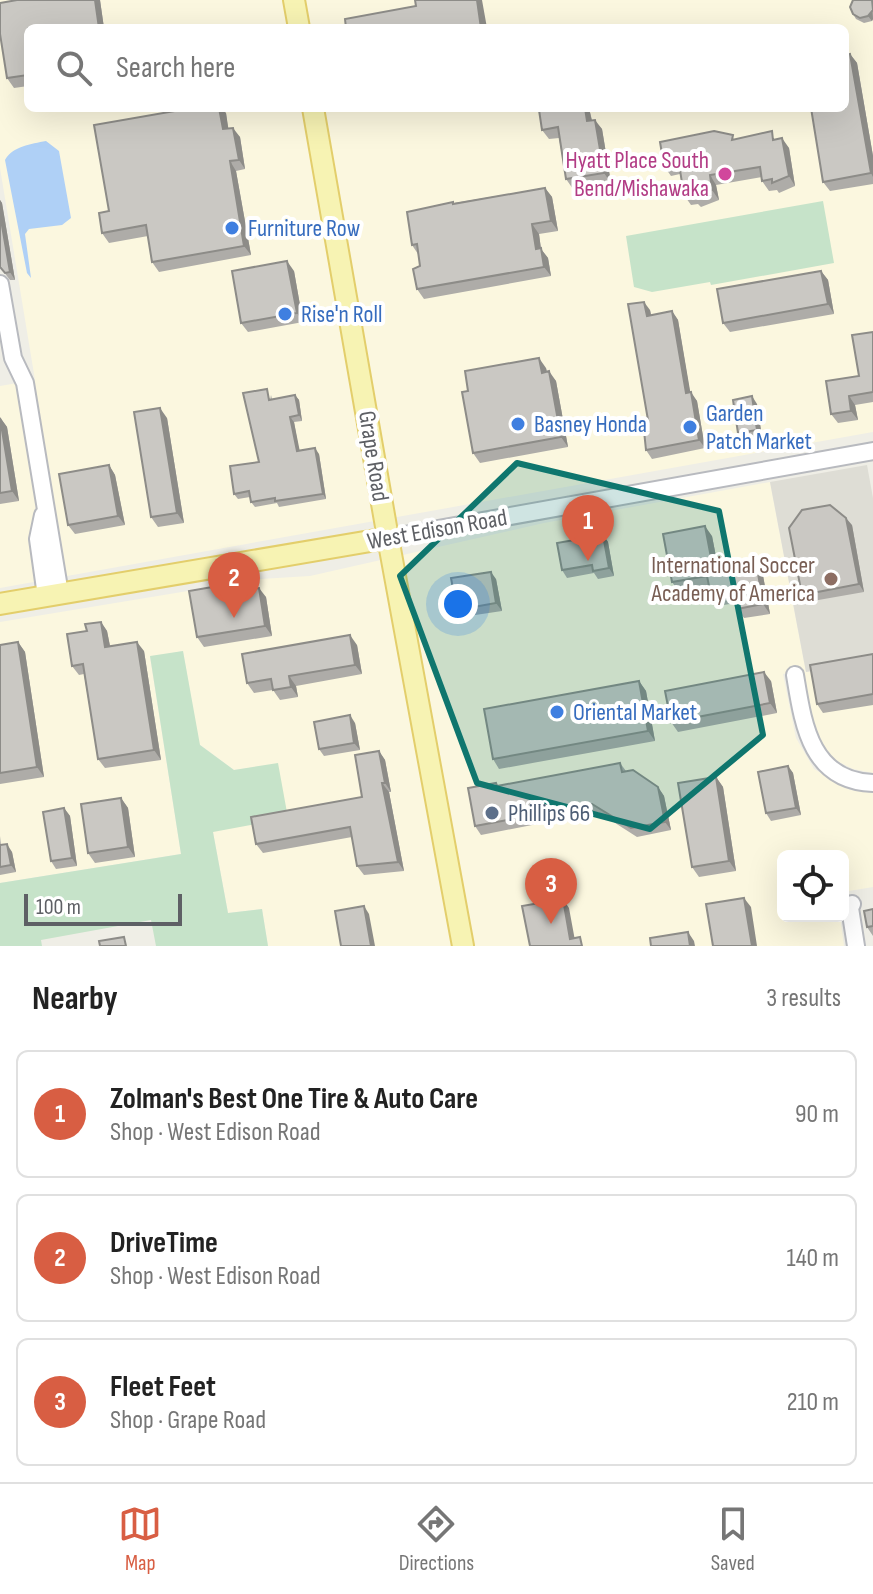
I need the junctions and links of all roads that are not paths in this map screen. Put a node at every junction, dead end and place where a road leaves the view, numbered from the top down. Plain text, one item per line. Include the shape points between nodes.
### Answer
1 (294, 0) edge
2 (298, 24) edge
3 (314, 112) edge
4 (0, 284) edge
5 (8, 367) edge
6 (873, 451) edge
7 (388, 538) junction
8 (53, 595) junction
9 (0, 604) edge
10 (795, 675) dead end
11 (873, 783) edge
12 (852, 904) dead end
13 (463, 946) edge
14 (856, 946) edge

1 - 2 main road
3 - 7 main road, Grape Road
4 - 5 street
5 - 8 street via 25,383 46,506
6 - 7 street, West Edison Road
7 - 8 main road, West Edison Road
7 - 13 main road, Grape Road
8 - 9 main road, West Edison Road
10 - 11 street via 806,735 821,759 839,773
12 - 14 street

